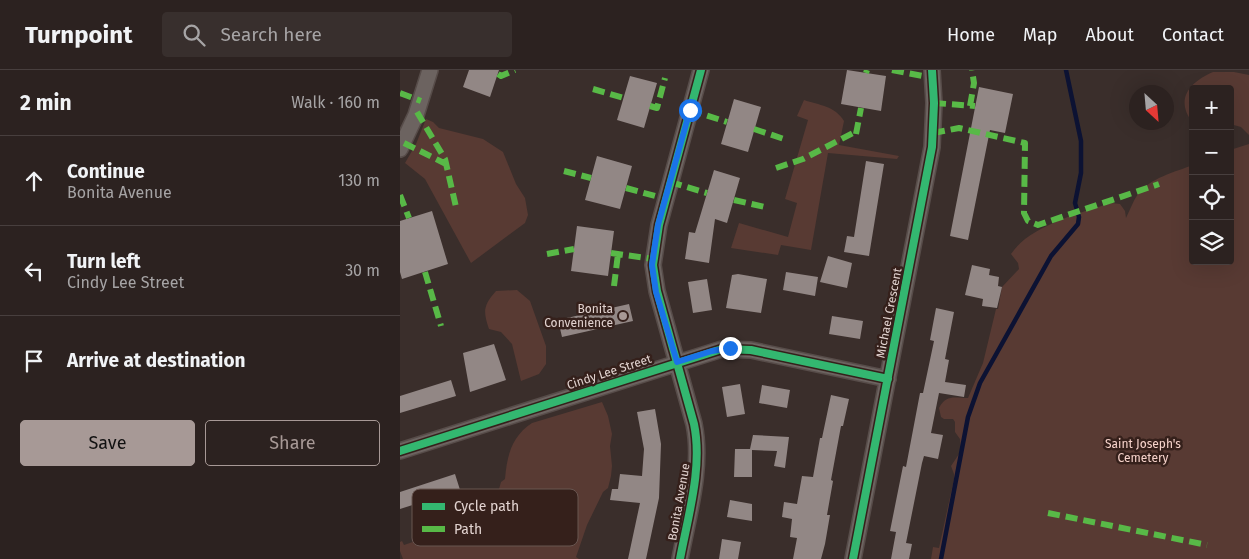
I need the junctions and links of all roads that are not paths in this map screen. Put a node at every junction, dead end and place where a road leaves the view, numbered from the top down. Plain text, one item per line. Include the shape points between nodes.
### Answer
1 (430, 70) edge
2 (701, 70) edge
3 (932, 70) edge
4 (400, 149) edge
5 (677, 362) junction
6 (888, 379) junction
7 (400, 451) edge
8 (680, 559) edge
9 (853, 559) edge

1 - 4 street via 416,115
2 - 5 street, Bonita Avenue via 658,225 652,265 656,292
3 - 6 street, Michael Crescent via 932,147
5 - 6 street, Cindy Lee Street via 712,351 739,348
5 - 7 street, Cindy Lee Street
5 - 8 street, Bonita Avenue via 694,424 698,453
6 - 9 street, Michael Crescent

